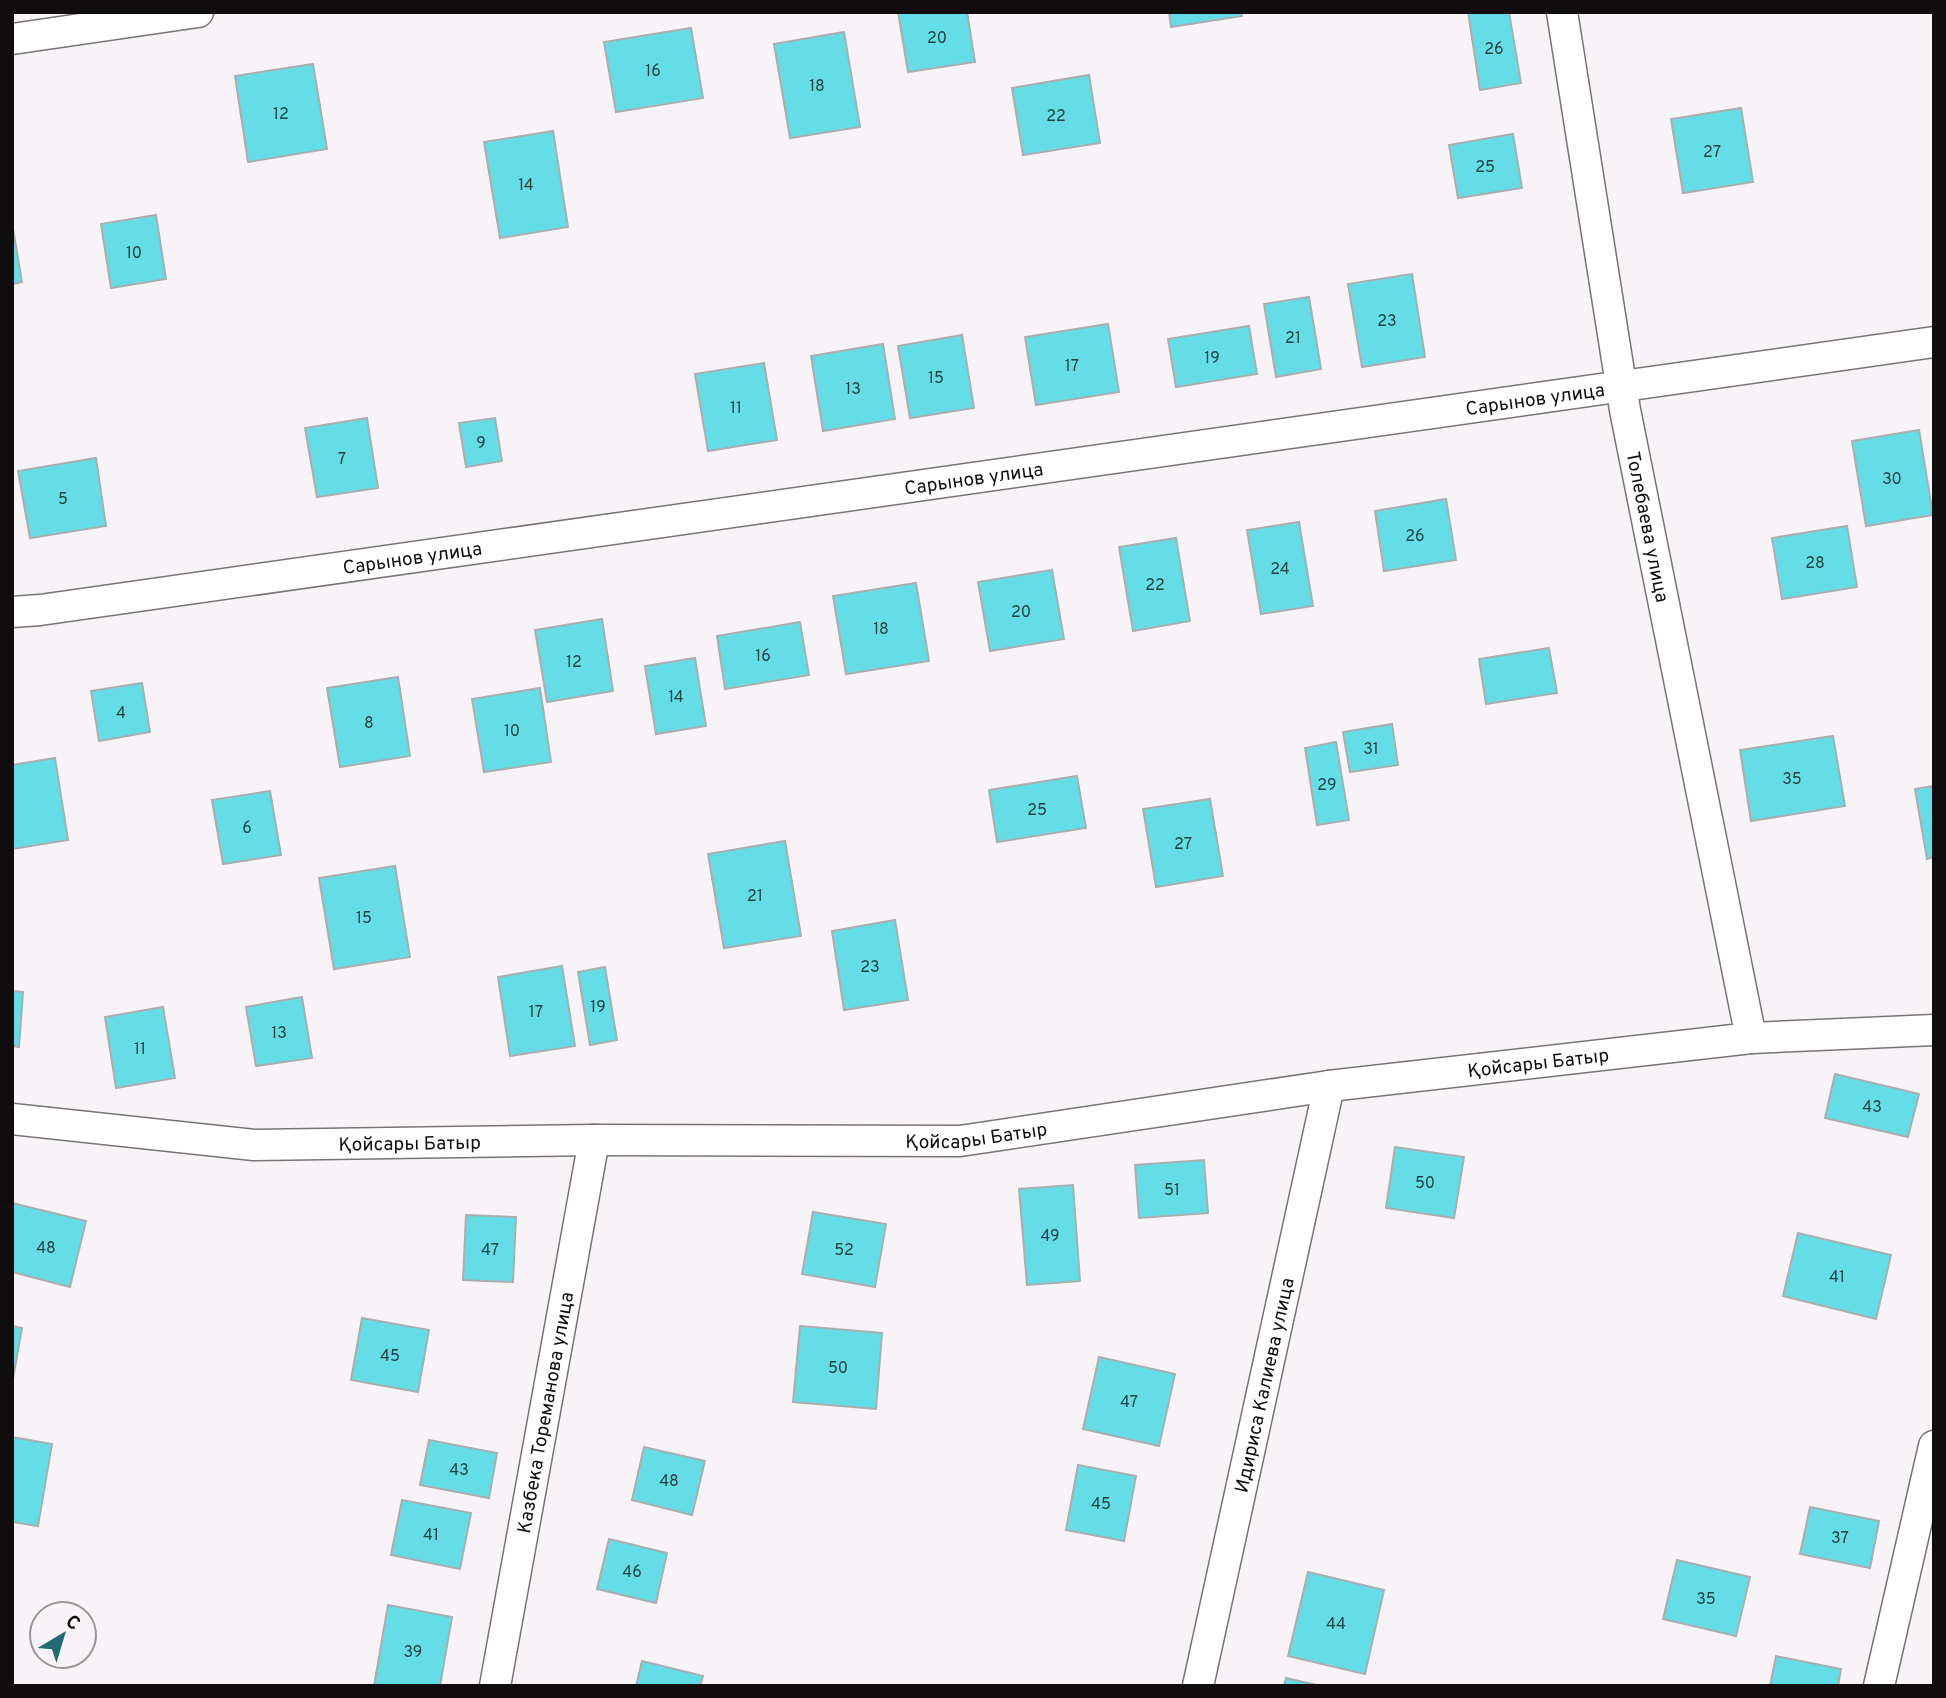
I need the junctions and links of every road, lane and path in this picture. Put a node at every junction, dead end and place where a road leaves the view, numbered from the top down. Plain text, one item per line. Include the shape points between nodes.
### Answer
1 (198, 12) edge
2 (1562, 12) edge
3 (12, 39) edge
4 (1934, 342) edge
5 (1621, 385) junction
6 (12, 612) edge
7 (1934, 1030) edge
8 (1751, 1038) junction
9 (1329, 1086) junction
10 (12, 1119) edge
11 (594, 1140) junction
12 (1934, 1446) edge
13 (495, 1686) edge
14 (1198, 1686) edge
15 (1879, 1686) edge

1 - 3 street
2 - 5 street, Толебаева улица
4 - 5 street, Сарынов улица
5 - 6 street, Сарынов улица
5 - 8 street, Толебаева улица
7 - 8 street, Қойсары Батыр
8 - 9 street, Қойсары Батыр
9 - 11 street, Қойсары Батыр via 960,1141
9 - 14 street, Идириса Калиева улица
10 - 11 street, Қойсары Батыр via 254,1145
11 - 13 street, Казбека Тореманова улица
12 - 15 street

